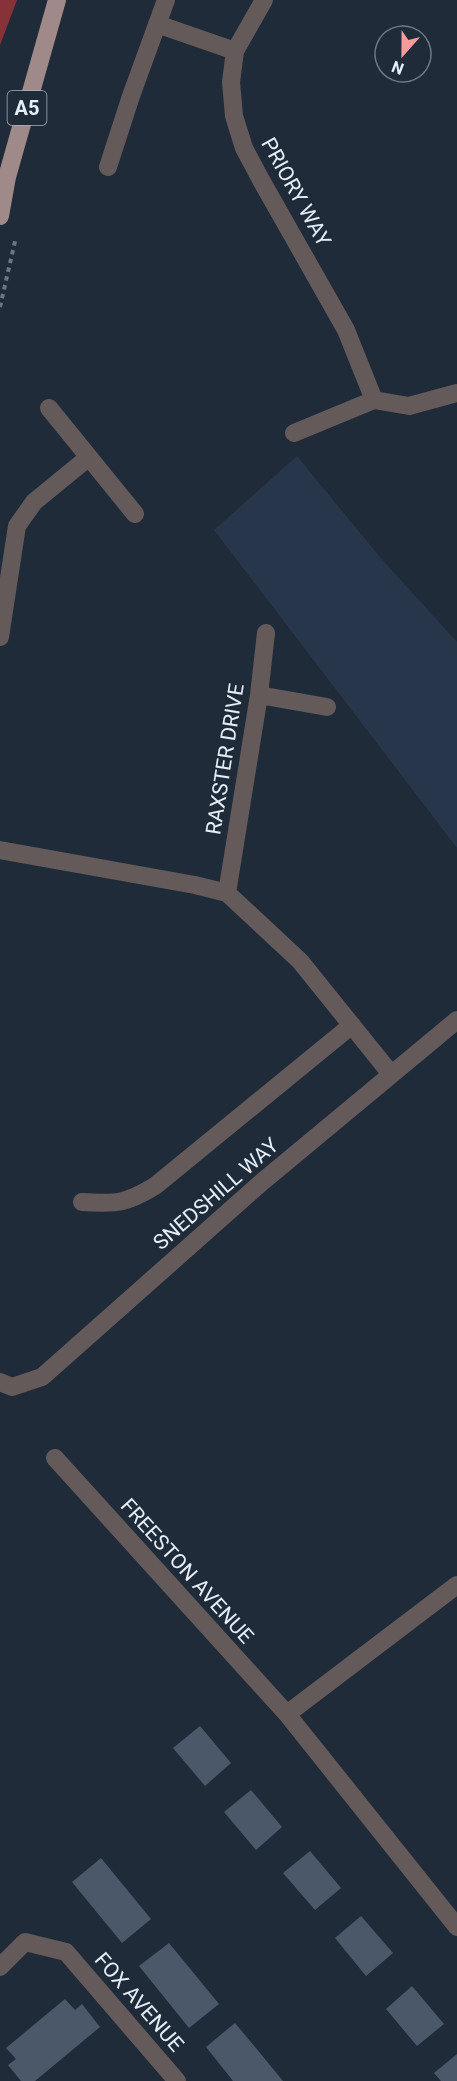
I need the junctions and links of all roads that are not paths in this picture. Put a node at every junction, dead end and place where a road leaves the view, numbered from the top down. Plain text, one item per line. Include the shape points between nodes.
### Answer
1 (57, 0) edge
2 (166, 0) edge
3 (264, 0) edge
4 (157, 24) junction
5 (235, 51) junction
6 (108, 167) dead end
7 (0, 216) edge
8 (457, 393) edge
9 (374, 400) junction
10 (49, 408) dead end
11 (294, 433) dead end
12 (88, 456) junction
13 (135, 514) dead end
14 (266, 633) dead end
15 (0, 637) edge
16 (259, 695) junction
17 (327, 707) dead end
18 (0, 850) edge
19 (226, 893) junction
20 (457, 1020) edge
21 (352, 1025) junction
22 (391, 1074) junction
23 (82, 1202) dead end
24 (0, 1382) edge
25 (55, 1458) dead end
26 (457, 1585) edge
27 (287, 1714) junction
28 (457, 1927) edge
29 (0, 1967) edge
30 (177, 2081) edge

1 - 7 main road, A5 via 7,177
2 - 4 street
3 - 5 street, PRIORY WAY
4 - 5 street
4 - 6 street
5 - 9 street, PRIORY WAY via 231,82 234,116 244,148 346,330
8 - 9 street via 409,406
9 - 11 street
10 - 12 street
12 - 13 street
12 - 15 street via 34,502 17,526
14 - 16 street, RAXSTER DRIVE
16 - 17 street
16 - 19 street, RAXSTER DRIVE
18 - 19 street
19 - 21 street via 300,961
20 - 22 street, SNEDSHILL WAY
21 - 22 street
21 - 23 street via 155,1186 132,1200 114,1204
22 - 24 street, SNEDSHILL WAY via 262,1182 42,1377 12,1387
25 - 27 street, FREESTON AVENUE
26 - 27 street
27 - 28 street, FREESTON AVENUE
29 - 30 street, FOX AVENUE via 25,1942 66,1952

